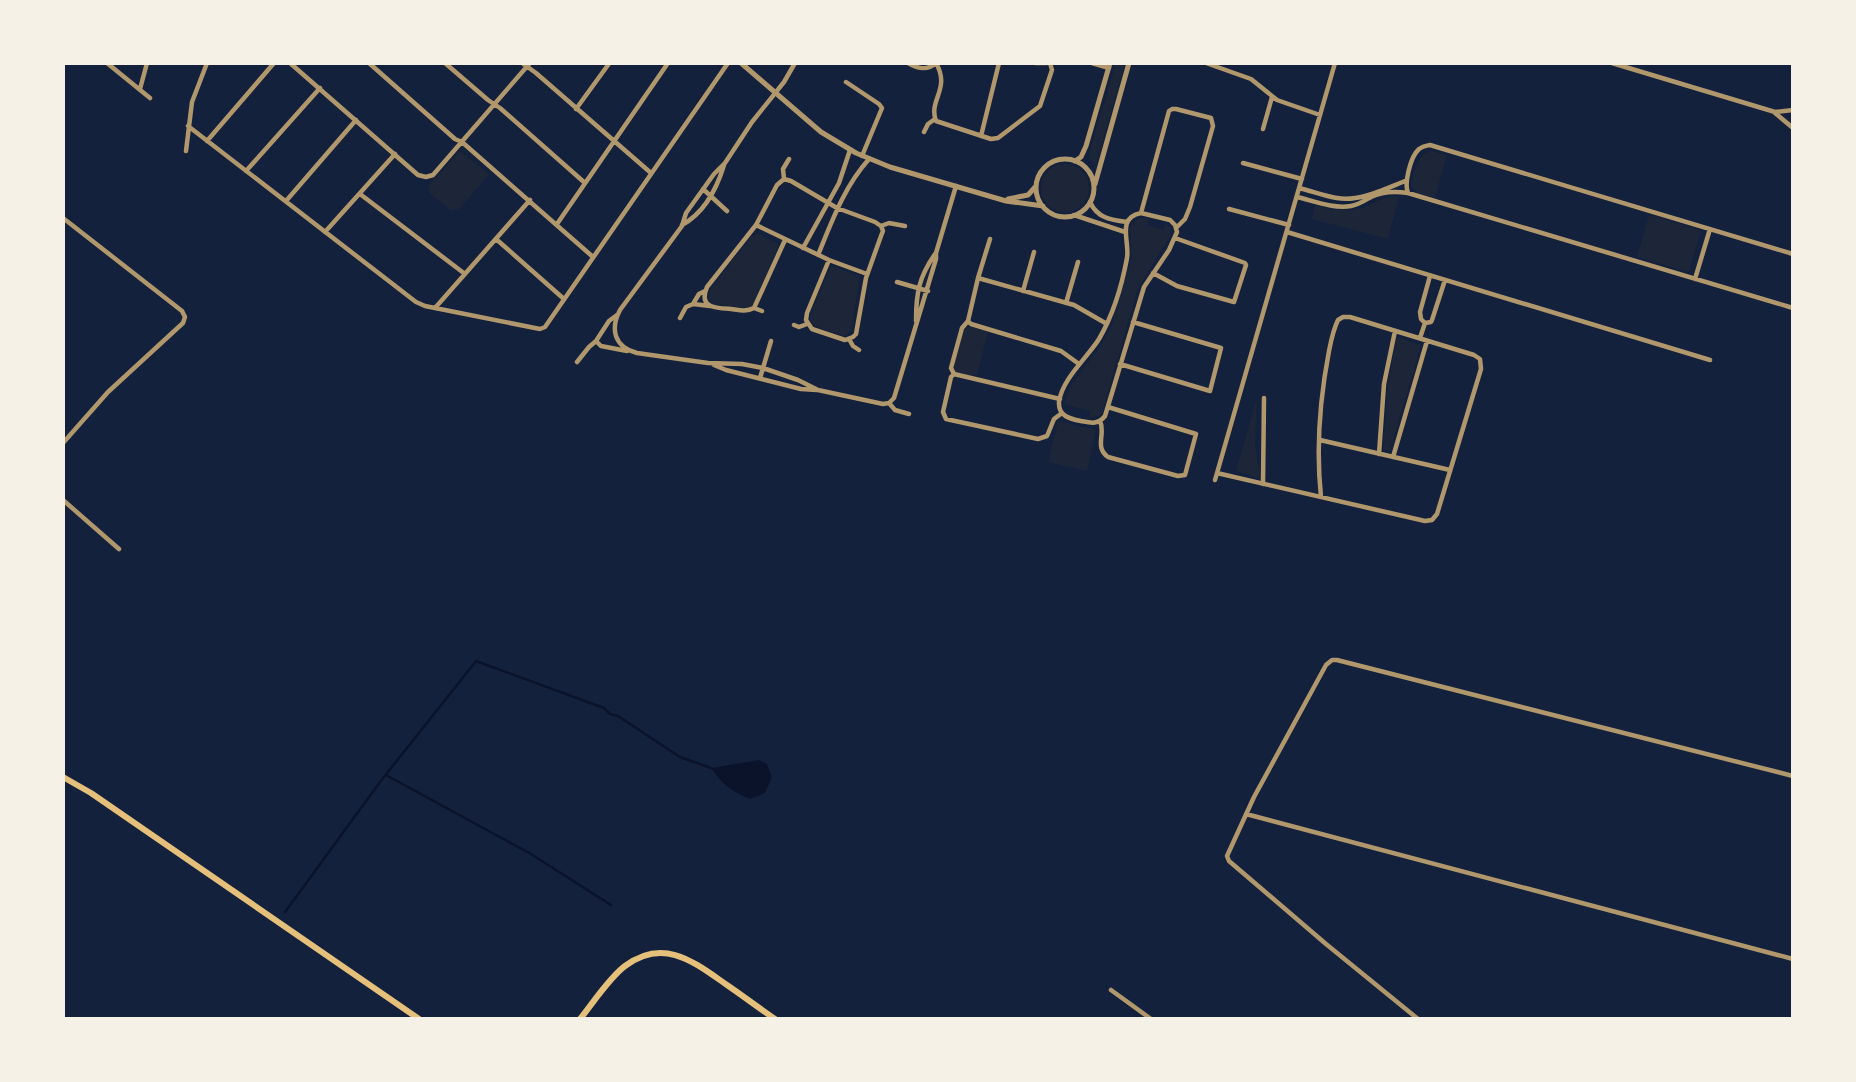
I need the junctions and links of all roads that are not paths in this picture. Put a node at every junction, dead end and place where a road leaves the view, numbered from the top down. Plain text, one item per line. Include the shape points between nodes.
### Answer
1 (107, 63) edge
2 (147, 63) edge
3 (207, 63) edge
4 (274, 63) edge
5 (290, 63) edge
6 (369, 63) edge
7 (445, 63) edge
8 (522, 63) edge
9 (668, 63) edge
10 (728, 63) edge
11 (741, 63) edge
12 (795, 63) edge
13 (908, 63) edge
14 (936, 63) edge
15 (999, 63) edge
16 (1035, 63) edge
17 (1049, 63) edge
18 (1092, 63) edge
19 (1129, 63) edge
20 (1206, 63) edge
21 (1335, 63) edge
22 (1612, 63) edge
23 (529, 65) edge
24 (608, 65) dead end
25 (1109, 65) edge
26 (846, 82) dead end
27 (320, 88) junction
28 (140, 90) junction
29 (775, 93) junction
30 (1272, 97) junction
31 (150, 98) dead end
32 (494, 104) junction
33 (576, 108) junction
34 (1793, 110) edge
35 (1775, 113) junction
36 (1320, 115) junction
37 (935, 119) junction
38 (356, 120) junction
39 (188, 126) junction
40 (1791, 127) edge
41 (1263, 129) dead end
42 (924, 132) dead end
43 (981, 136) junction
44 (207, 141) junction
45 (614, 141) junction
46 (462, 142) junction
47 (850, 150) junction
48 (186, 151) dead end
49 (395, 154) junction
50 (865, 158) junction
51 (789, 159) dead end
52 (1075, 161) junction
53 (725, 163) junction
54 (1243, 163) dead end
55 (246, 171) junction
56 (651, 173) junction
57 (784, 179) junction
58 (1302, 179) junction
59 (1406, 181) junction
60 (585, 183) junction
61 (956, 186) junction
62 (1036, 186) junction
63 (1299, 188) junction
64 (703, 189) junction
65 (1093, 191) junction
66 (1408, 193) junction
67 (359, 194) junction
68 (711, 196) junction
69 (1297, 197) junction
70 (530, 200) junction
71 (1001, 200) junction
72 (286, 201) junction
73 (1090, 202) junction
74 (828, 203) junction
75 (1042, 206) junction
76 (837, 208) junction
77 (1229, 208) dead end
78 (727, 212) dead end
79 (1141, 213) junction
80 (1074, 215) junction
81 (63, 218) edge
82 (1127, 222) junction
83 (557, 225) junction
84 (756, 225) junction
85 (1289, 225) junction
86 (682, 226) junction
87 (881, 226) junction
88 (905, 226) dead end
89 (1176, 228) junction
90 (1710, 229) junction
91 (326, 232) junction
92 (1287, 232) junction
93 (1125, 233) junction
94 (1175, 238) junction
95 (496, 239) junction
96 (990, 239) dead end
97 (785, 240) junction
98 (803, 248) junction
99 (1034, 252) dead end
100 (936, 253) junction
101 (1793, 254) edge
102 (818, 255) junction
103 (593, 257) junction
104 (829, 260) junction
105 (1078, 262) dead end
106 (1153, 273) junction
107 (465, 274) junction
108 (867, 274) junction
109 (1430, 276) junction
110 (978, 278) junction
111 (1695, 279) junction
112 (1445, 280) junction
113 (897, 282) dead end
114 (918, 288) junction
115 (928, 290) junction
116 (705, 291) junction
117 (1023, 291) junction
118 (564, 299) junction
119 (1066, 303) junction
120 (693, 304) junction
121 (710, 306) junction
122 (754, 307) junction
123 (435, 308) junction
124 (1793, 308) edge
125 (762, 311) dead end
126 (618, 314) junction
127 (680, 317) dead end
128 (968, 321) junction
129 (1133, 322) junction
130 (916, 323) junction
131 (1425, 323) junction
132 (807, 324) junction
133 (1107, 324) junction
134 (794, 325) dead end
135 (1395, 331) junction
136 (1420, 338) junction
137 (849, 339) junction
138 (596, 341) junction
139 (771, 341) dead end
140 (1427, 341) junction
141 (859, 350) dead end
142 (631, 351) junction
143 (1710, 360) dead end
144 (577, 362) dead end
145 (708, 363) junction
146 (1079, 364) junction
147 (1120, 365) junction
148 (763, 368) junction
149 (954, 374) junction
150 (760, 378) junction
151 (818, 390) junction
152 (1264, 398) dead end
153 (1060, 399) junction
154 (889, 403) junction
155 (1108, 407) junction
156 (1062, 413) junction
157 (909, 414) dead end
158 (1100, 421) junction
159 (1320, 440) junction
160 (63, 443) edge
161 (1379, 454) junction
162 (1393, 457) junction
163 (1450, 470) junction
164 (1217, 473) junction
165 (1215, 481) dead end
166 (1263, 484) junction
167 (1321, 497) junction
168 (63, 500) edge
169 (119, 549) dead end
170 (1793, 776) edge
171 (63, 777) edge
172 (1246, 814) junction
173 (1793, 959) edge
174 (1111, 990) dead end
175 (419, 1019) edge
176 (580, 1019) edge
177 (775, 1019) edge
178 (1151, 1019) edge
179 (1418, 1019) edge

1 - 28 street
2 - 28 street
3 - 39 street
4 - 44 street
5 - 27 street
6 - 46 street
7 - 32 street
8 - 23 street
9 - 45 street
10 - 56 street
11 - 29 street
12 - 29 street
13 - 14 street via 922,69
14 - 37 street via 943,81
15 - 43 street
16 - 17 street
17 - 43 street via 1052,71 1038,109 998,138
18 - 25 street
19 - 65 street
20 - 30 street via 1251,79
21 - 36 street
22 - 35 street
23 - 32 street
23 - 33 street
24 - 33 street
25 - 52 street via 1086,146
26 - 50 street via 882,108
27 - 38 street
27 - 55 street
28 - 31 street
29 - 47 street
29 - 53 street
30 - 36 street
30 - 41 street
32 - 46 street
32 - 60 street
33 - 45 street
34 - 35 street
34 - 40 street via 1788,117
35 - 40 street
36 - 58 street
37 - 42 street
37 - 43 street
38 - 49 street
38 - 72 street
39 - 44 street
39 - 48 street
44 - 55 street
45 - 56 street
45 - 60 street
46 - 49 street via 426,177
46 - 70 street
47 - 50 street
47 - 74 street
49 - 67 street
50 - 61 street
50 - 76 street
51 - 57 street via 782,171
52 - 62 street via 1061,159 1048,165
52 - 65 street via 1089,173
53 - 64 street
53 - 68 street
54 - 58 street
55 - 72 street
56 - 103 street
57 - 74 street
57 - 84 street
58 - 63 street
59 - 63 street via 1344,198
59 - 66 street
59 - 90 street via 1416,152 1430,145
60 - 83 street
61 - 71 street
61 - 100 street
62 - 71 street via 1028,195
62 - 75 street
63 - 69 street
64 - 68 street
64 - 86 street
65 - 73 street
66 - 69 street via 1384,192 1357,205 1340,207
66 - 111 street
67 - 91 street
67 - 107 street
68 - 78 street
68 - 86 street
69 - 85 street
70 - 83 street
70 - 95 street
71 - 75 street
72 - 91 street
73 - 80 street
73 - 82 street via 1098,214
74 - 76 street
74 - 98 street
75 - 80 street via 1055,215
76 - 87 street
76 - 102 street
77 - 85 street
79 - 82 street
79 - 89 street via 1165,218
79 - 89 street via 1169,111 1172,108 1213,120 1187,214
80 - 93 street
81 - 160 street via 185,317
82 - 93 street
83 - 103 street
84 - 97 street
84 - 116 street
85 - 92 street
86 - 126 street
87 - 88 street
87 - 108 street
89 - 94 street
90 - 101 street
90 - 111 street
91 - 123 street via 416,302
92 - 109 street
92 - 164 street
93 - 133 street via 1127,259
94 - 106 street
94 - 106 street via 1246,264 1234,302 1177,286
95 - 107 street
95 - 118 street
96 - 110 street
97 - 98 street
97 - 122 street
98 - 102 street
99 - 117 street
100 - 114 street
100 - 115 street
102 - 104 street
103 - 118 street
104 - 108 street
104 - 132 street via 807,313
105 - 119 street
106 - 129 street
107 - 123 street
108 - 137 street via 856,334
109 - 112 street
109 - 131 street via 1419,312
110 - 117 street
110 - 128 street
111 - 124 street
112 - 131 street via 1433,320
112 - 143 street
113 - 114 street
114 - 115 street
114 - 130 street
115 - 130 street
116 - 120 street
116 - 121 street
117 - 119 street
118 - 123 street via 542,329
119 - 133 street
120 - 121 street
120 - 127 street via 683,309
121 - 122 street via 747,311
122 - 125 street
126 - 138 street
126 - 142 street via 616,336
128 - 146 street via 1061,351
128 - 149 street via 951,368
129 - 147 street
129 - 147 street via 1221,348 1210,391
130 - 154 street
131 - 136 street
132 - 134 street
132 - 137 street via 832,337
133 - 146 street
135 - 136 street
135 - 159 street via 1348,317 1338,320 1327,362
135 - 161 street via 1384,384
136 - 140 street
137 - 141 street
138 - 142 street
138 - 144 street
139 - 148 street
140 - 162 street
140 - 163 street via 1481,360
142 - 145 street
145 - 148 street
145 - 150 street
146 - 153 street
147 - 155 street
148 - 150 street
148 - 151 street
149 - 153 street
149 - 156 street via 943,412 946,419 1038,439 1047,436
150 - 151 street
151 - 154 street
152 - 166 street
153 - 156 street
154 - 157 street
155 - 158 street
155 - 158 street via 1196,435 1185,475 1108,457 1100,450
156 - 158 street via 1071,419
159 - 161 street
159 - 167 street
161 - 162 street
162 - 163 street
163 - 167 street via 1437,514 1430,521
164 - 165 street
164 - 166 street
166 - 167 street
168 - 169 street
170 - 172 street via 1332,660
171 - 175 main road
172 - 173 street
172 - 179 street via 1227,856 1229,861
174 - 178 street
176 - 177 main road via 622,968 662,953 696,963

